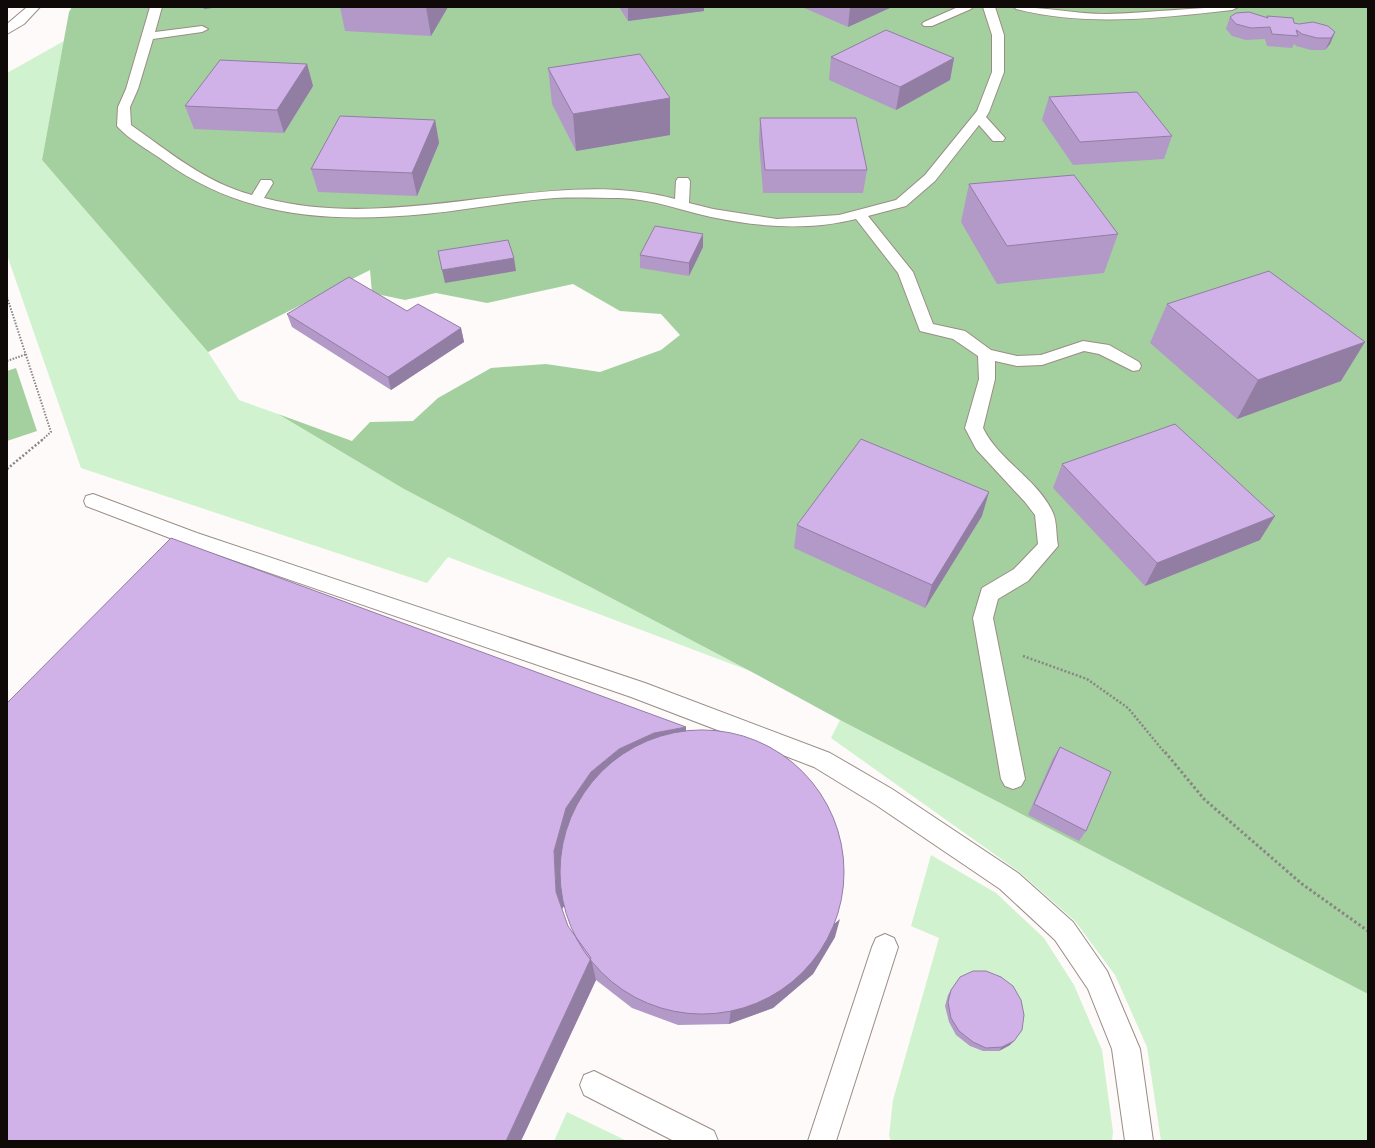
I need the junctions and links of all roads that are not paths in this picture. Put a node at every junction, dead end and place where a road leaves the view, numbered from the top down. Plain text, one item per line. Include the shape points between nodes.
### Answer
1 (34, 7) edge
2 (156, 7) edge
3 (967, 7) edge
4 (989, 7) edge
5 (1020, 7) edge
6 (1232, 7) edge
7 (928, 24) dead end
8 (202, 29) dead end
9 (7, 30) edge
10 (147, 36) junction
11 (979, 117) junction
12 (998, 138) dead end
13 (683, 181) dead end
14 (266, 182) dead end
15 (256, 200) junction
16 (682, 205) junction
17 (859, 214) junction
18 (986, 354) junction
19 (1133, 366) dead end
20 (93, 501) dead end
21 (1013, 779) dead end
22 (885, 947) dead end
23 (594, 1085) dead end
24 (704, 1141) edge
25 (822, 1141) edge
26 (1138, 1141) edge

1 - 9 street
2 - 10 lane
3 - 7 lane
4 - 11 lane via 998,35 998,72
5 - 6 lane via 1091,18 1144,17
8 - 10 lane
10 - 15 lane via 132,89 124,107 124,126 191,174 238,196
11 - 12 lane
11 - 17 lane via 930,178 901,202
13 - 16 lane
14 - 15 lane
15 - 16 lane via 288,209 357,214 425,210 555,194 622,194 656,198
16 - 17 lane via 712,213 777,223 839,219
17 - 18 lane via 905,272 926,327 959,335
18 - 19 lane via 1017,361 1042,360 1083,346 1103,349
18 - 21 lane via 987,378 974,428 982,445 1032,496 1044,514 1048,546 1021,575 989,594 983,618
20 - 26 lane via 190,538 638,690 822,760 878,794 1009,881 1064,932 1098,980 1126,1049
22 - 25 lane
23 - 24 lane

